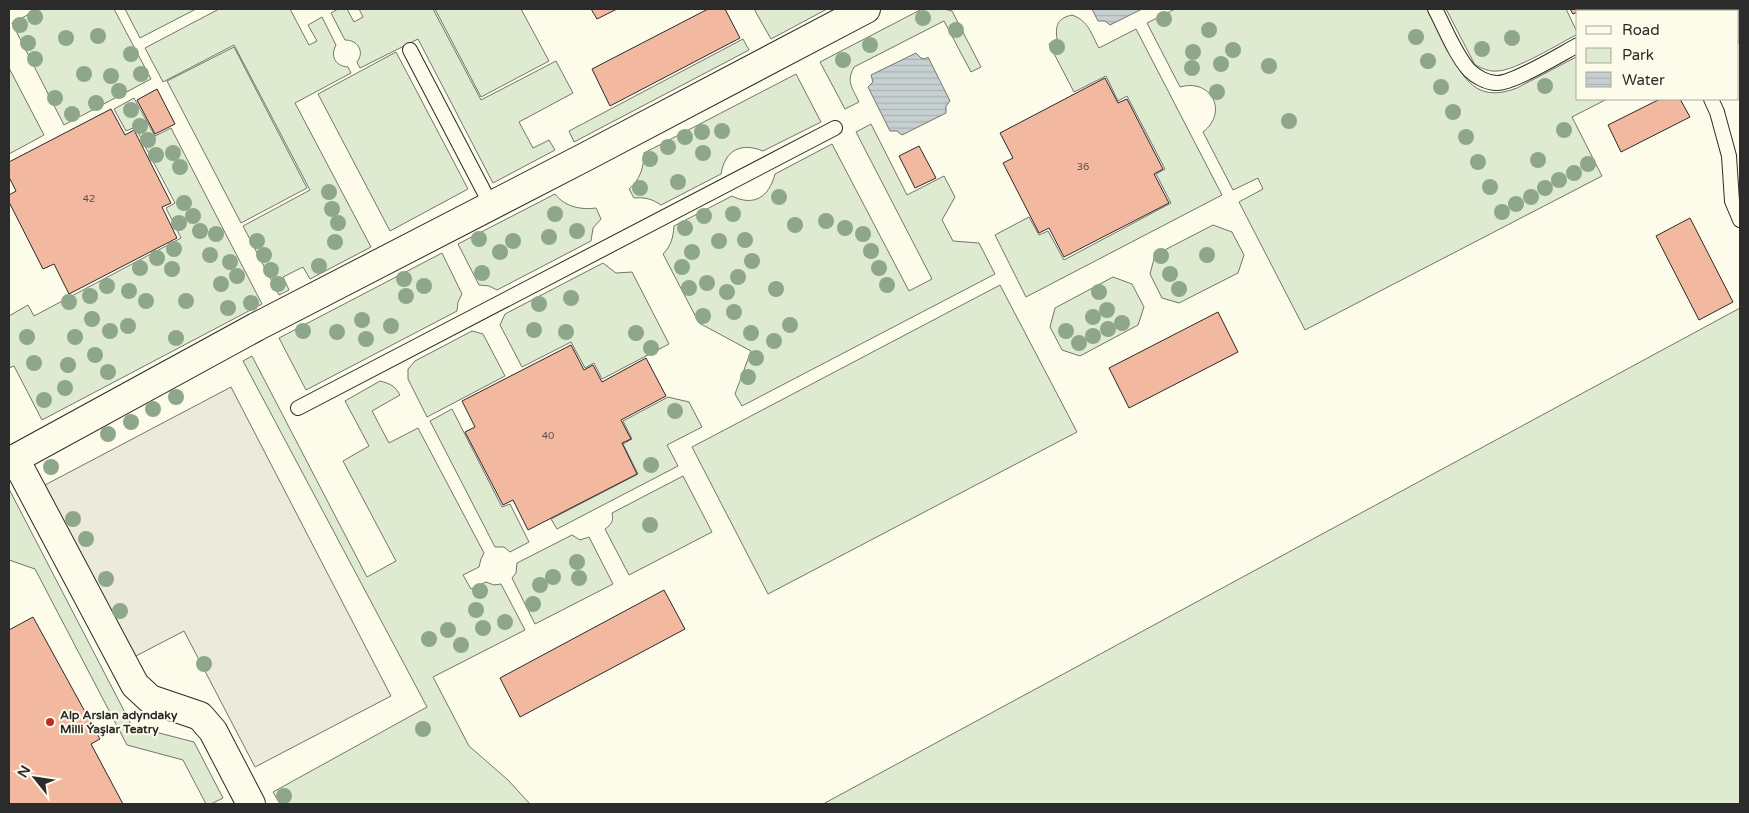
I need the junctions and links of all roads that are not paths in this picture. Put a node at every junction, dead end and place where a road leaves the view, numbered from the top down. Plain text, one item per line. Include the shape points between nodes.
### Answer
1 (866, 9) edge
2 (1435, 9) edge
3 (1576, 46) edge
4 (410, 50) dead end
5 (1711, 100) edge
6 (835, 128) dead end
7 (491, 205) junction
8 (1740, 220) edge
9 (298, 408) dead end
10 (12, 460) edge
11 (251, 804) edge

1 - 7 street
2 - 3 lane via 1462,59 1480,79 1497,83 1511,80
4 - 7 lane
5 - 8 lane via 1729,156 1732,201
6 - 9 lane
7 - 10 street via 256,327
10 - 11 street via 135,685 150,699 200,716 213,731

